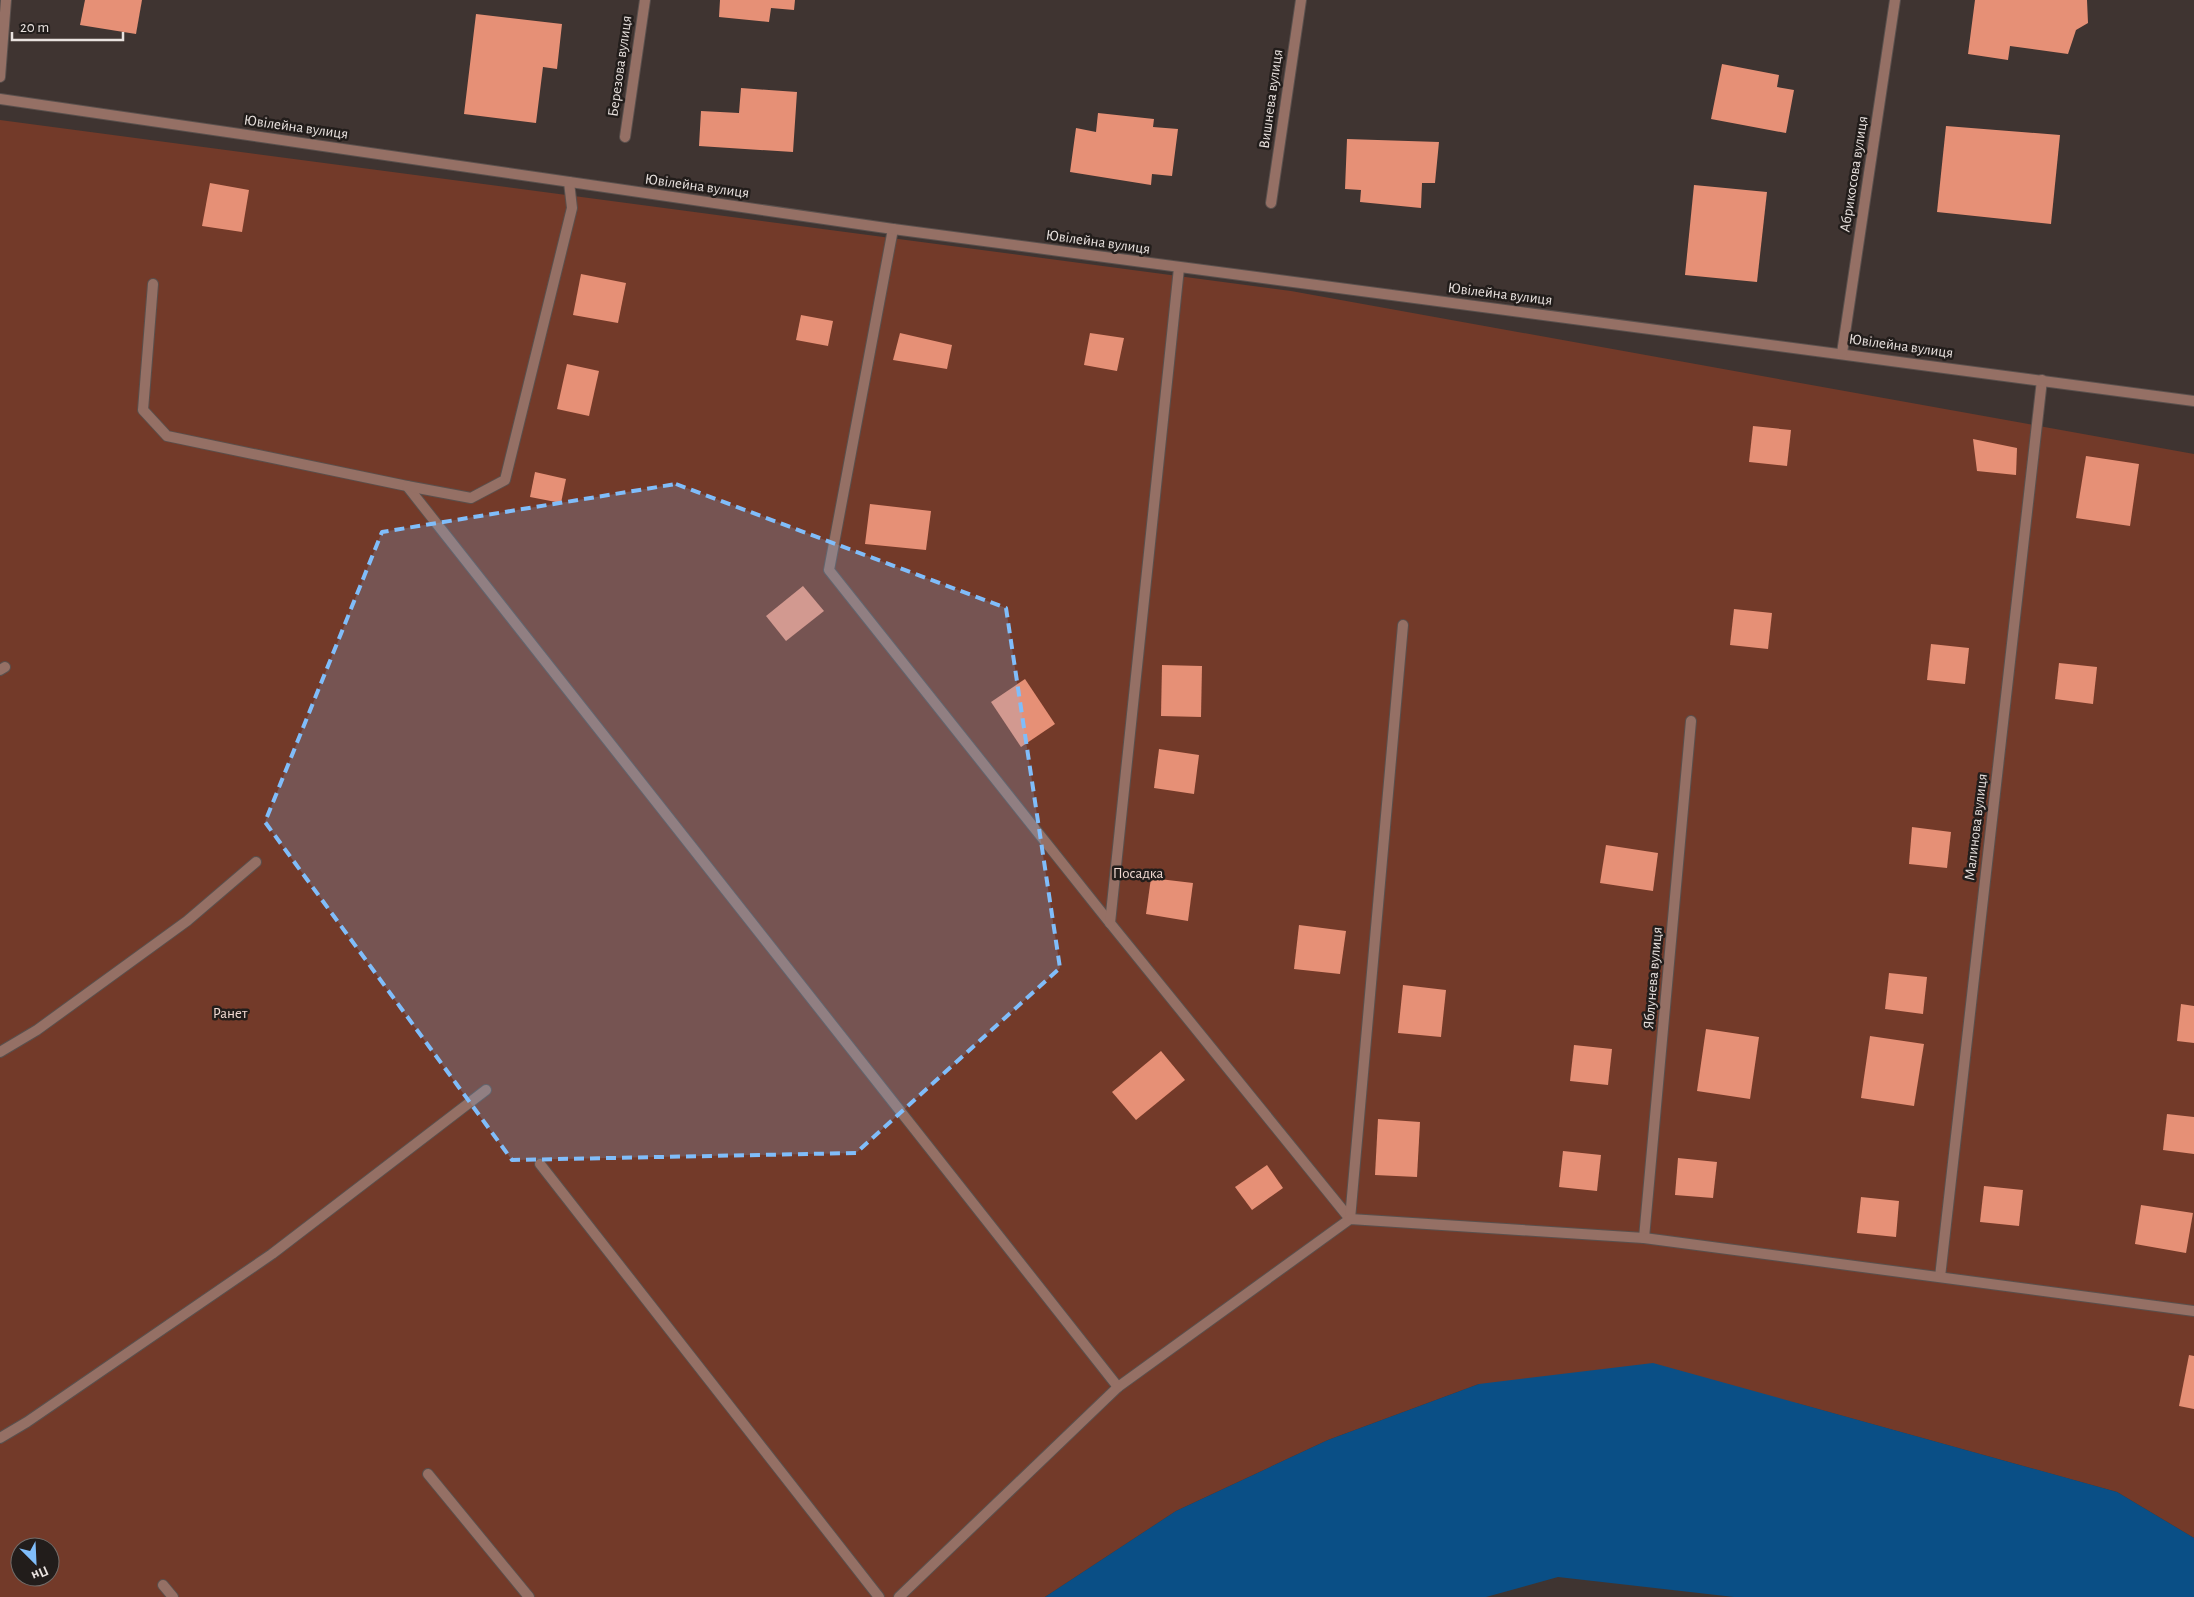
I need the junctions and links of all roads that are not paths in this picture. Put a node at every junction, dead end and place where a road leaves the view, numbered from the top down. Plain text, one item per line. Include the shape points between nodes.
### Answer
1 (6, 0) edge
2 (645, 0) edge
3 (1301, 0) edge
4 (1895, 0) edge
5 (0, 77) edge
6 (0, 99) edge
7 (625, 137) dead end
8 (568, 182) junction
9 (1271, 203) dead end
10 (893, 229) junction
11 (1179, 268) junction
12 (153, 284) dead end
13 (1842, 353) junction
14 (2042, 380) junction
15 (2194, 401) edge
16 (407, 486) junction
17 (1403, 625) dead end
18 (1691, 721) dead end
19 (256, 862) dead end
20 (1110, 923) junction
21 (0, 1052) edge
22 (486, 1090) dead end
23 (540, 1164) dead end
24 (1350, 1219) junction
25 (1644, 1238) junction
26 (1940, 1277) junction
27 (2194, 1311) edge
28 (1118, 1387) junction
29 (0, 1438) edge
30 (428, 1474) dead end
31 (163, 1585) dead end
32 (172, 1597) edge
33 (529, 1597) edge
34 (879, 1597) edge
35 (899, 1597) edge

1 - 5 street
2 - 7 street, Березова вулиця
3 - 9 street, Вишнева вулиця
4 - 13 street, Абрикосова вулиця
6 - 8 street, Ювілейна вулиця
8 - 10 street, Ювілейна вулиця
8 - 16 street via 572,208 505,480 471,498
10 - 11 street, Ювілейна вулиця
10 - 20 street via 829,570
11 - 13 street, Ювілейна вулиця
11 - 20 street
12 - 16 street via 143,410 167,436
13 - 14 street, Ювілейна вулиця
14 - 15 street, Ювілейна вулиця
14 - 26 street, Малинова вулиця
16 - 28 street
17 - 24 street
18 - 25 street, Яблунева вулиця
19 - 21 street via 187,921 38,1030
20 - 24 street
22 - 29 street via 272,1254
23 - 34 street
24 - 25 street
24 - 28 street
25 - 26 street
26 - 27 street
28 - 35 street
30 - 33 street
31 - 32 street

